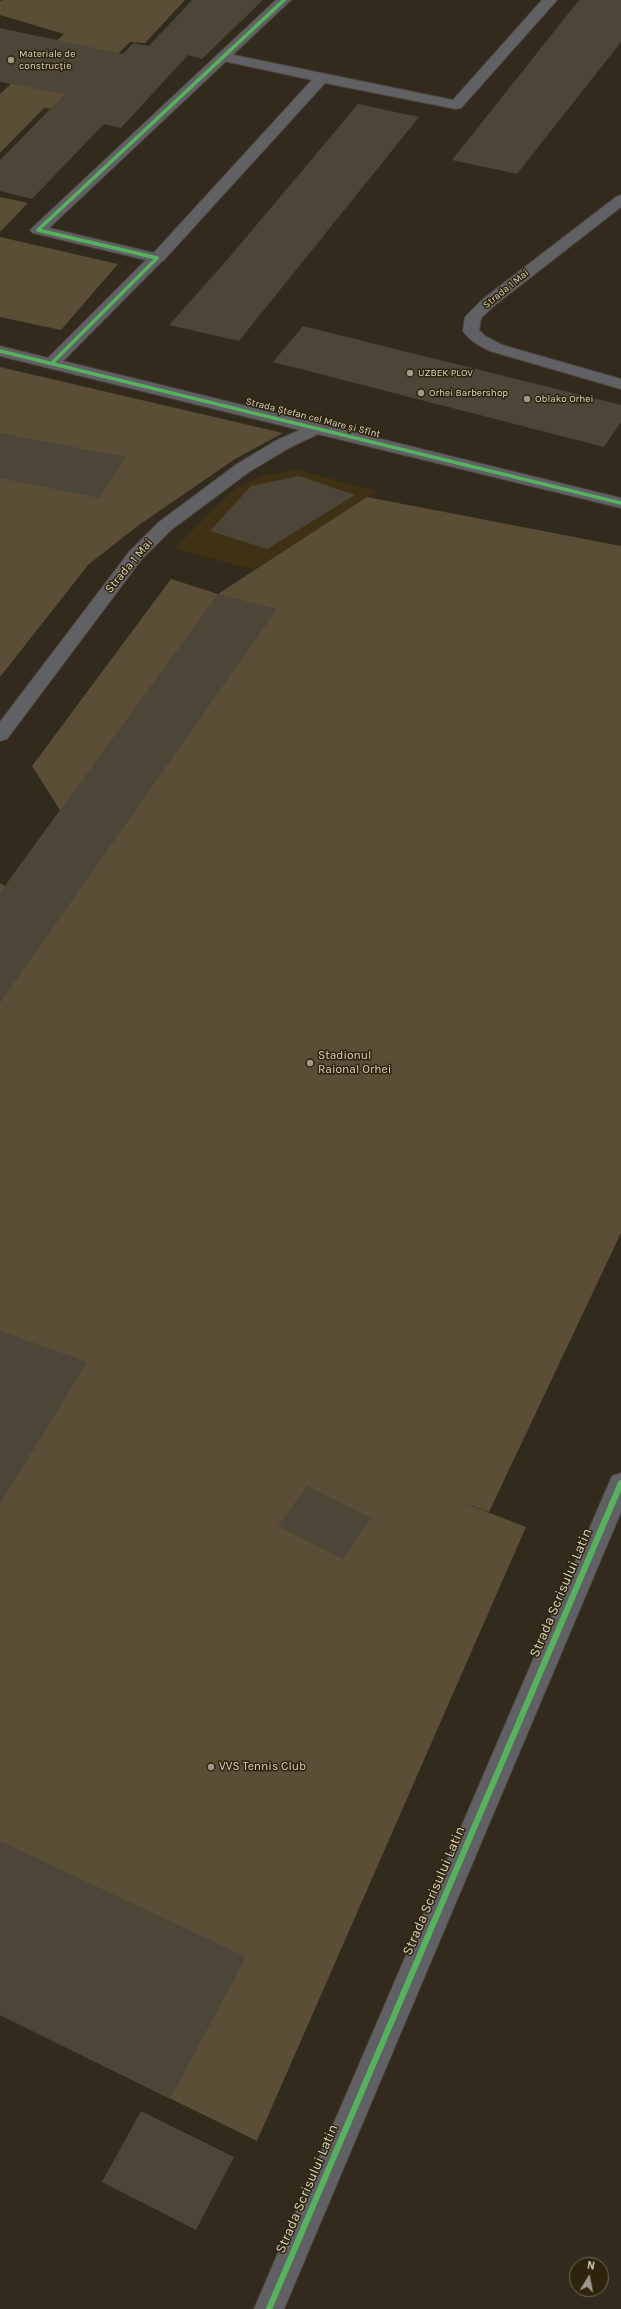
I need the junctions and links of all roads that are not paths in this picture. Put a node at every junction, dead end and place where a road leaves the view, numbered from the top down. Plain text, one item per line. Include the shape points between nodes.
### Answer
1 (284, 0) edge
2 (550, 0) edge
3 (224, 57) junction
4 (322, 78) junction
5 (621, 200) edge
6 (157, 258) junction
7 (0, 351) edge
8 (52, 363) junction
9 (621, 384) edge
10 (317, 428) junction
11 (621, 503) edge
12 (0, 735) edge
13 (621, 1483) edge
14 (269, 2309) edge

1 - 3 street
2 - 4 street via 456,105
3 - 4 street
3 - 6 street via 38,230
4 - 6 street
5 - 9 street, Strada 1 Mai via 489,302 473,317 471,331 479,339 496,348
6 - 8 street
7 - 8 street, Strada Ștefan cel Mare și Sfînt
8 - 10 street, Strada Ștefan cel Mare și Sfînt
10 - 11 street, Strada Ștefan cel Mare și Sfînt
10 - 12 street, Strada 1 Mai via 283,444 243,468 165,526 134,556
13 - 14 street, Strada Scrisului Latin

